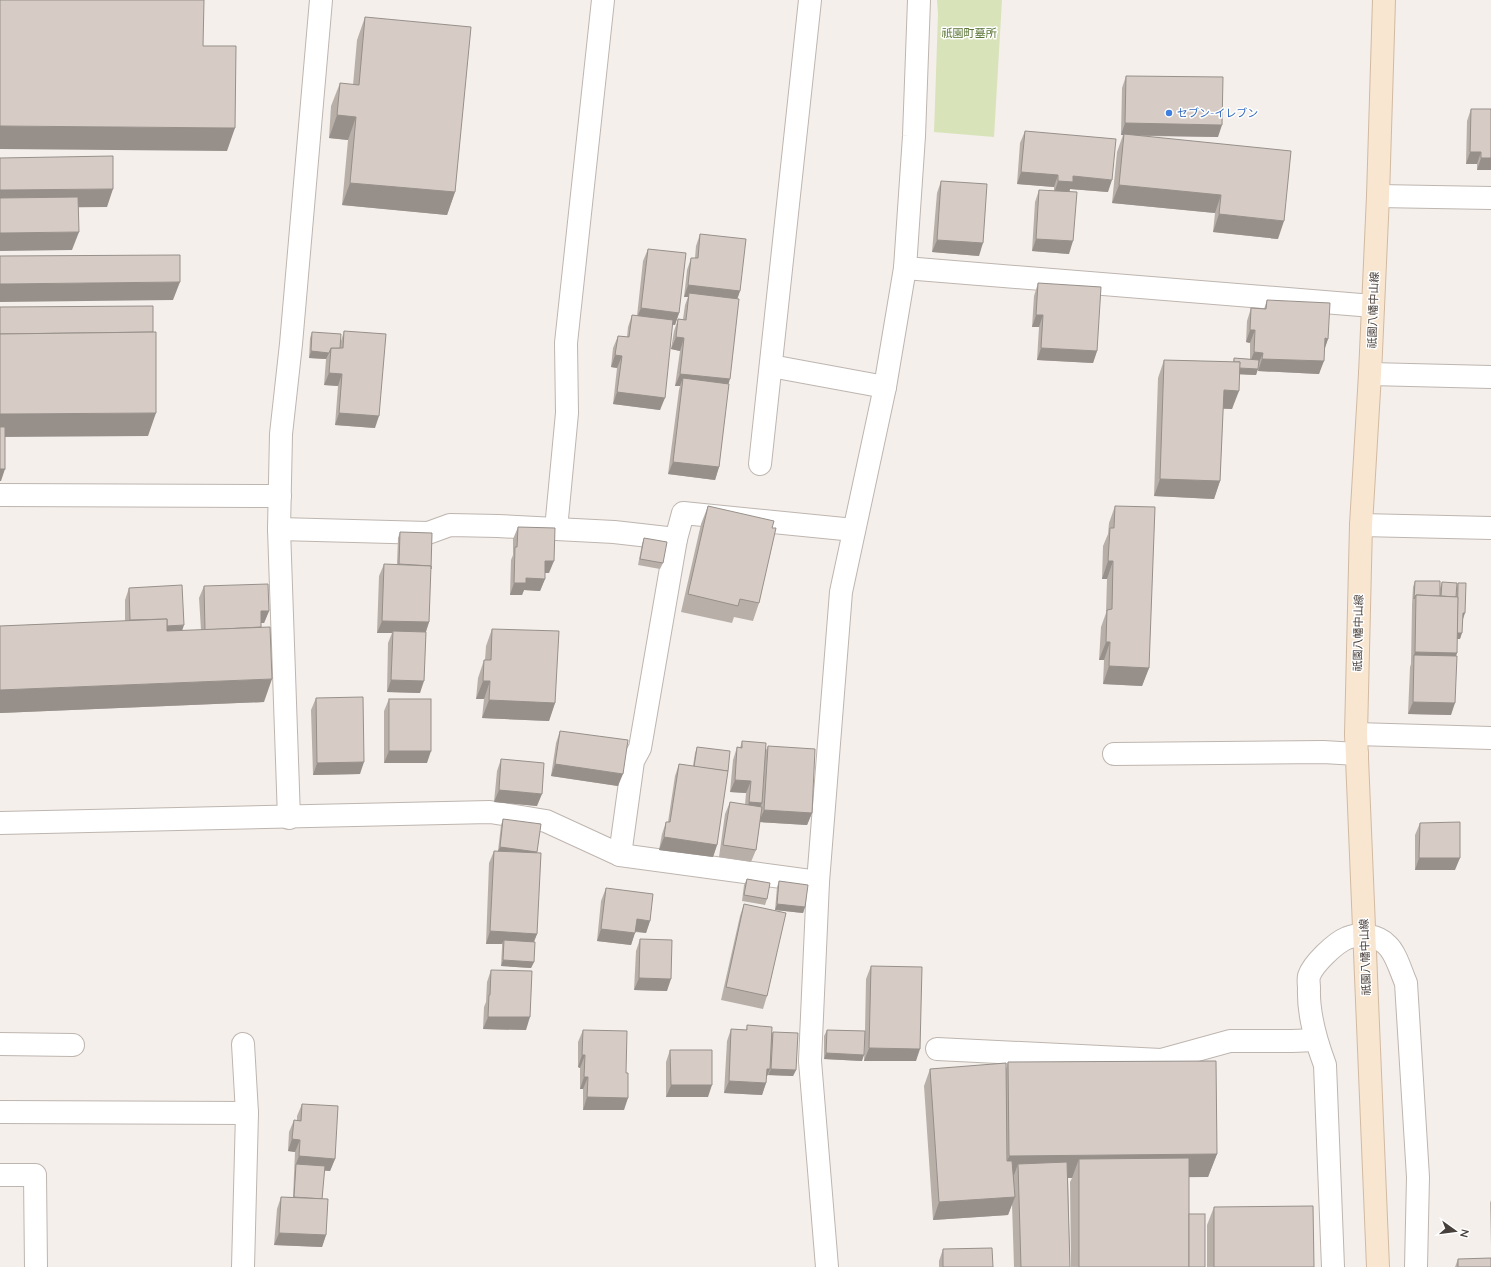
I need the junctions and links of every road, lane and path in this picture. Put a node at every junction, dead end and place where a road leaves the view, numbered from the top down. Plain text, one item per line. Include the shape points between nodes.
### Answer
1 (321, 0) edge
2 (603, 0) edge
3 (810, 0) edge
4 (919, 0) edge
5 (1384, 0) edge
6 (1378, 196) junction
7 (1491, 198) edge
8 (905, 268) junction
9 (1373, 306) junction
10 (771, 366) junction
11 (1370, 374) junction
12 (1491, 376) edge
13 (886, 387) junction
14 (760, 464) dead end
15 (0, 495) edge
16 (280, 496) junction
17 (1361, 525) junction
18 (1491, 528) edge
19 (279, 529) junction
20 (556, 529) junction
21 (854, 530) junction
22 (676, 539) junction
23 (1491, 738) edge
24 (1356, 744) junction
25 (1114, 754) dead end
26 (289, 818) junction
27 (0, 823) edge
28 (620, 855) junction
29 (818, 882) junction
30 (1364, 936) junction
31 (1316, 1040) junction
32 (0, 1044) edge
33 (243, 1044) dead end
34 (73, 1045) dead end
35 (937, 1049) dead end
36 (0, 1112) edge
37 (247, 1113) junction
38 (0, 1175) edge
39 (36, 1267) edge
40 (243, 1267) edge
41 (827, 1267) edge
42 (1333, 1267) edge
43 (1378, 1267) edge
44 (1416, 1267) edge

1 - 16 street via 281,434
2 - 20 street via 566,343 567,413
3 - 10 street
4 - 8 street via 914,136
5 - 6 main road, 祇園八幡中山線
6 - 7 street
6 - 9 main road, 祇園八幡中山線
8 - 9 street
8 - 13 street
9 - 11 main road, 祇園八幡中山線
10 - 13 street
10 - 14 street
11 - 12 street
11 - 17 main road, 祇園八幡中山線
13 - 21 street
15 - 16 street
16 - 19 street
17 - 18 street
17 - 24 main road, 祇園八幡中山線
19 - 20 street via 428,533 450,525
19 - 26 street
20 - 22 street
21 - 22 street via 683,513
21 - 29 street via 841,592
22 - 28 street via 640,748 634,761
23 - 24 street
24 - 25 street via 1323,752
24 - 30 main road, 祇園八幡中山線
26 - 27 street
26 - 28 street via 490,812 546,821
28 - 29 street
29 - 41 street via 810,1061
30 - 31 street via 1347,938 1332,948 1309,976 1308,999
30 - 43 main road, 祇園八幡中山線
30 - 44 street via 1376,937 1388,945 1406,983 1418,1177
31 - 35 street via 1230,1041 1161,1060
31 - 42 street via 1324,1065
32 - 34 street
33 - 37 street
36 - 37 street
37 - 40 street
38 - 39 street via 35,1175

